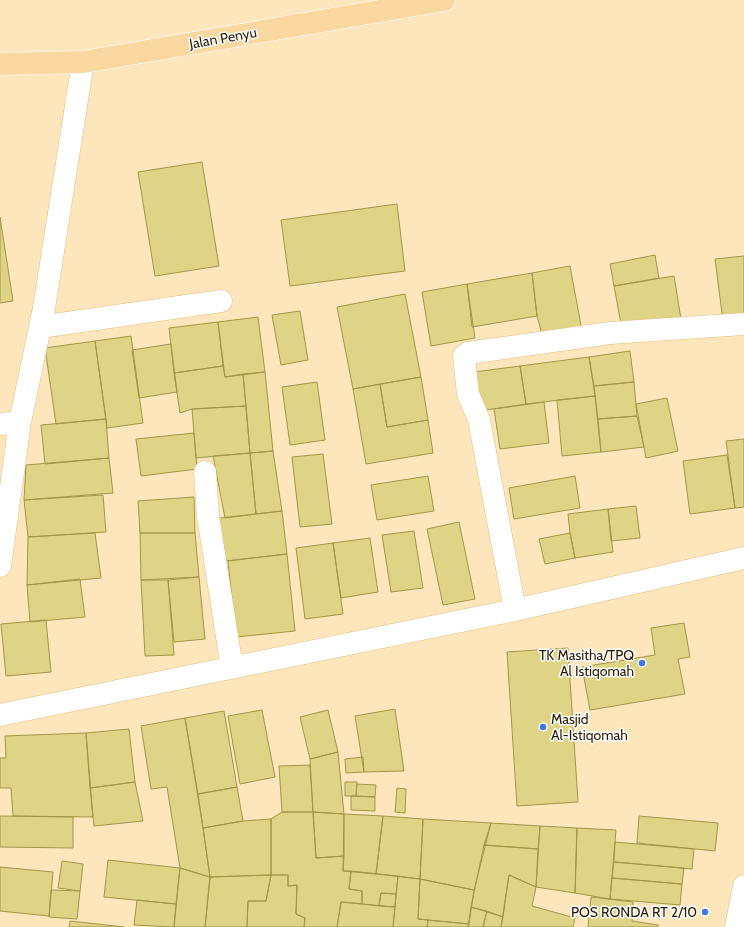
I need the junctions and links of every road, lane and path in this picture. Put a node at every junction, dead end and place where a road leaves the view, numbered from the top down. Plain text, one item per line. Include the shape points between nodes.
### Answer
1 (444, 0) edge
2 (83, 62) junction
3 (0, 64) edge
4 (221, 301) dead end
5 (744, 324) edge
6 (40, 327) junction
7 (10, 423) edge
8 (205, 472) dead end
9 (744, 558) edge
10 (0, 566) edge
11 (515, 610) junction
12 (232, 668) junction
13 (0, 716) edge
14 (744, 886) edge
15 (736, 927) edge

1 - 2 highway, Jalan Penyu
2 - 3 highway, Jalan Penyu
2 - 6 street
4 - 6 street
5 - 11 street via 610,334 468,353 464,356 468,394 479,420
6 - 7 street
7 - 10 street
8 - 12 street via 208,516
9 - 11 street
11 - 12 street
12 - 13 street
14 - 15 street

